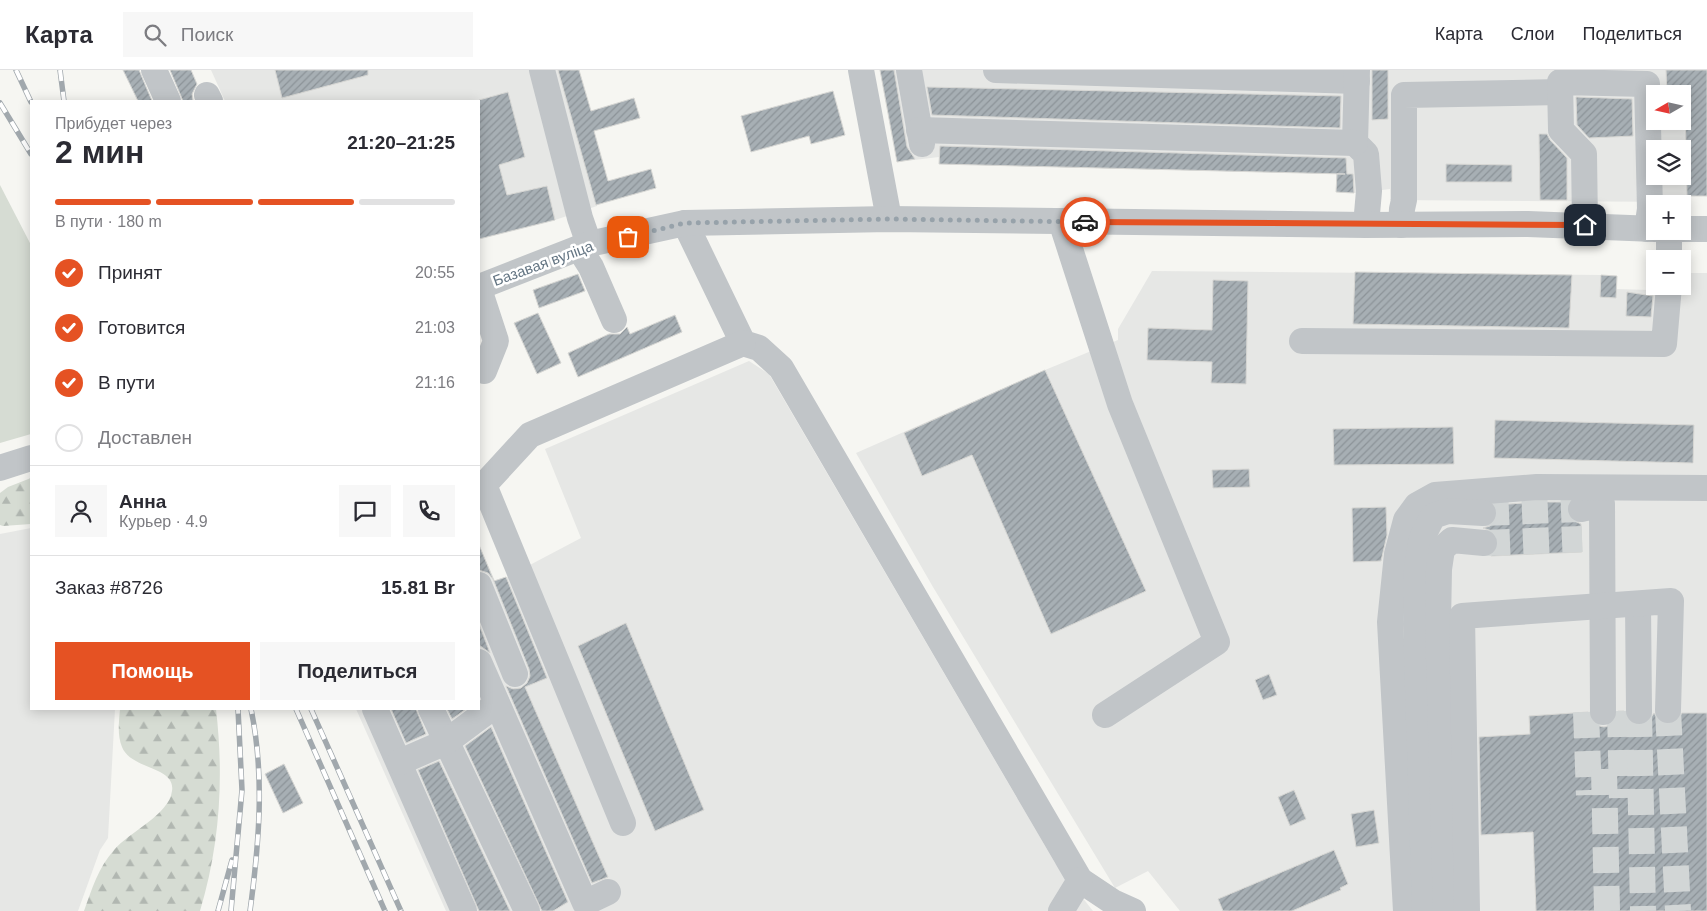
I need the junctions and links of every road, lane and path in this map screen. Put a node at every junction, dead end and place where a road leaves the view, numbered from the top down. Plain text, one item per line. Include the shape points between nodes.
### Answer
1 (154, 70) edge
2 (542, 70) edge
3 (861, 70) edge
4 (909, 70) edge
5 (996, 70) edge
6 (1357, 75) edge
7 (1560, 92) junction
8 (168, 100) edge
9 (1354, 143) junction
10 (1650, 195) edge
11 (889, 219) junction
12 (1061, 221) junction
13 (685, 223) junction
14 (1401, 224) junction
15 (1366, 225) junction
16 (1585, 225) junction
17 (1707, 228) edge
18 (1646, 229) edge
19 (1691, 229) edge
20 (584, 246) junction
21 (480, 288) edge
22 (480, 291) edge
23 (1668, 295) edge
24 (614, 320) dead end
25 (1302, 341) dead end
26 (743, 343) junction
27 (484, 371) dead end
28 (30, 458) edge
29 (0, 468) edge
30 (1707, 488) edge
31 (1581, 509) tunnel mouth
32 (1483, 513) tunnel mouth
33 (1484, 543) tunnel mouth
34 (480, 587) edge
35 (1629, 604) junction
36 (1450, 619) junction
37 (480, 664) edge
38 (515, 674) dead end
39 (497, 704) junction
40 (375, 710) edge
41 (431, 710) edge
42 (1628, 711) junction
43 (1105, 715) dead end
44 (446, 742) junction
45 (400, 762) junction
46 (623, 823) dead end
47 (1080, 880) junction
48 (608, 892) dead end
49 (464, 911) edge
50 (527, 911) edge
51 (1061, 911) edge
52 (1133, 911) edge
53 (1406, 911) edge
54 (1425, 911) edge
55 (1446, 911) edge
56 (1467, 911) edge

1 - 8 street
2 - 20 street
3 - 11 street
4 - 9 street via 920,137
5 - 6 street
6 - 9 street
7 - 10 street via 1560,82 1647,84
7 - 14 street via 1404,95
7 - 16 street via 1561,130 1584,154
9 - 15 street via 1366,154 1369,191
11 - 12 street, Базавая вуліца
11 - 13 street, Базавая вуліца
12 - 15 street, Базавая вуліца
12 - 43 street via 1120,404 1217,642
13 - 20 street, Базавая вуліца
13 - 26 street
14 - 15 street, Базавая вуліца
14 - 16 street, Базавая вуліца
16 - 18 street, Базавая вуліца
17 - 19 street
20 - 21 street, Базавая вуліца
20 - 24 street
22 - 27 street via 496,340
23 - 25 street via 1664,344
26 - 46 street via 530,435 484,486
26 - 47 street via 759,348 780,368
28 - 29 street
30 - 53 street via 1537,487 1435,495 1417,505 1406,520 1397,554 1390,622
31 - 35 street via 1602,504 1592,536
32 - 54 street via 1448,511 1433,516 1422,538 1417,567
33 - 36 street via 1452,540 1442,549 1439,569
34 - 38 street
35 - 36 street
35 - 42 street
35 - 42 street
35 - 42 street
36 - 55 street
36 - 56 street
37 - 39 street
39 - 44 street
39 - 48 street via 585,903
40 - 45 street
41 - 44 street
44 - 45 street
44 - 50 street
45 - 49 street
47 - 51 street
47 - 52 street

